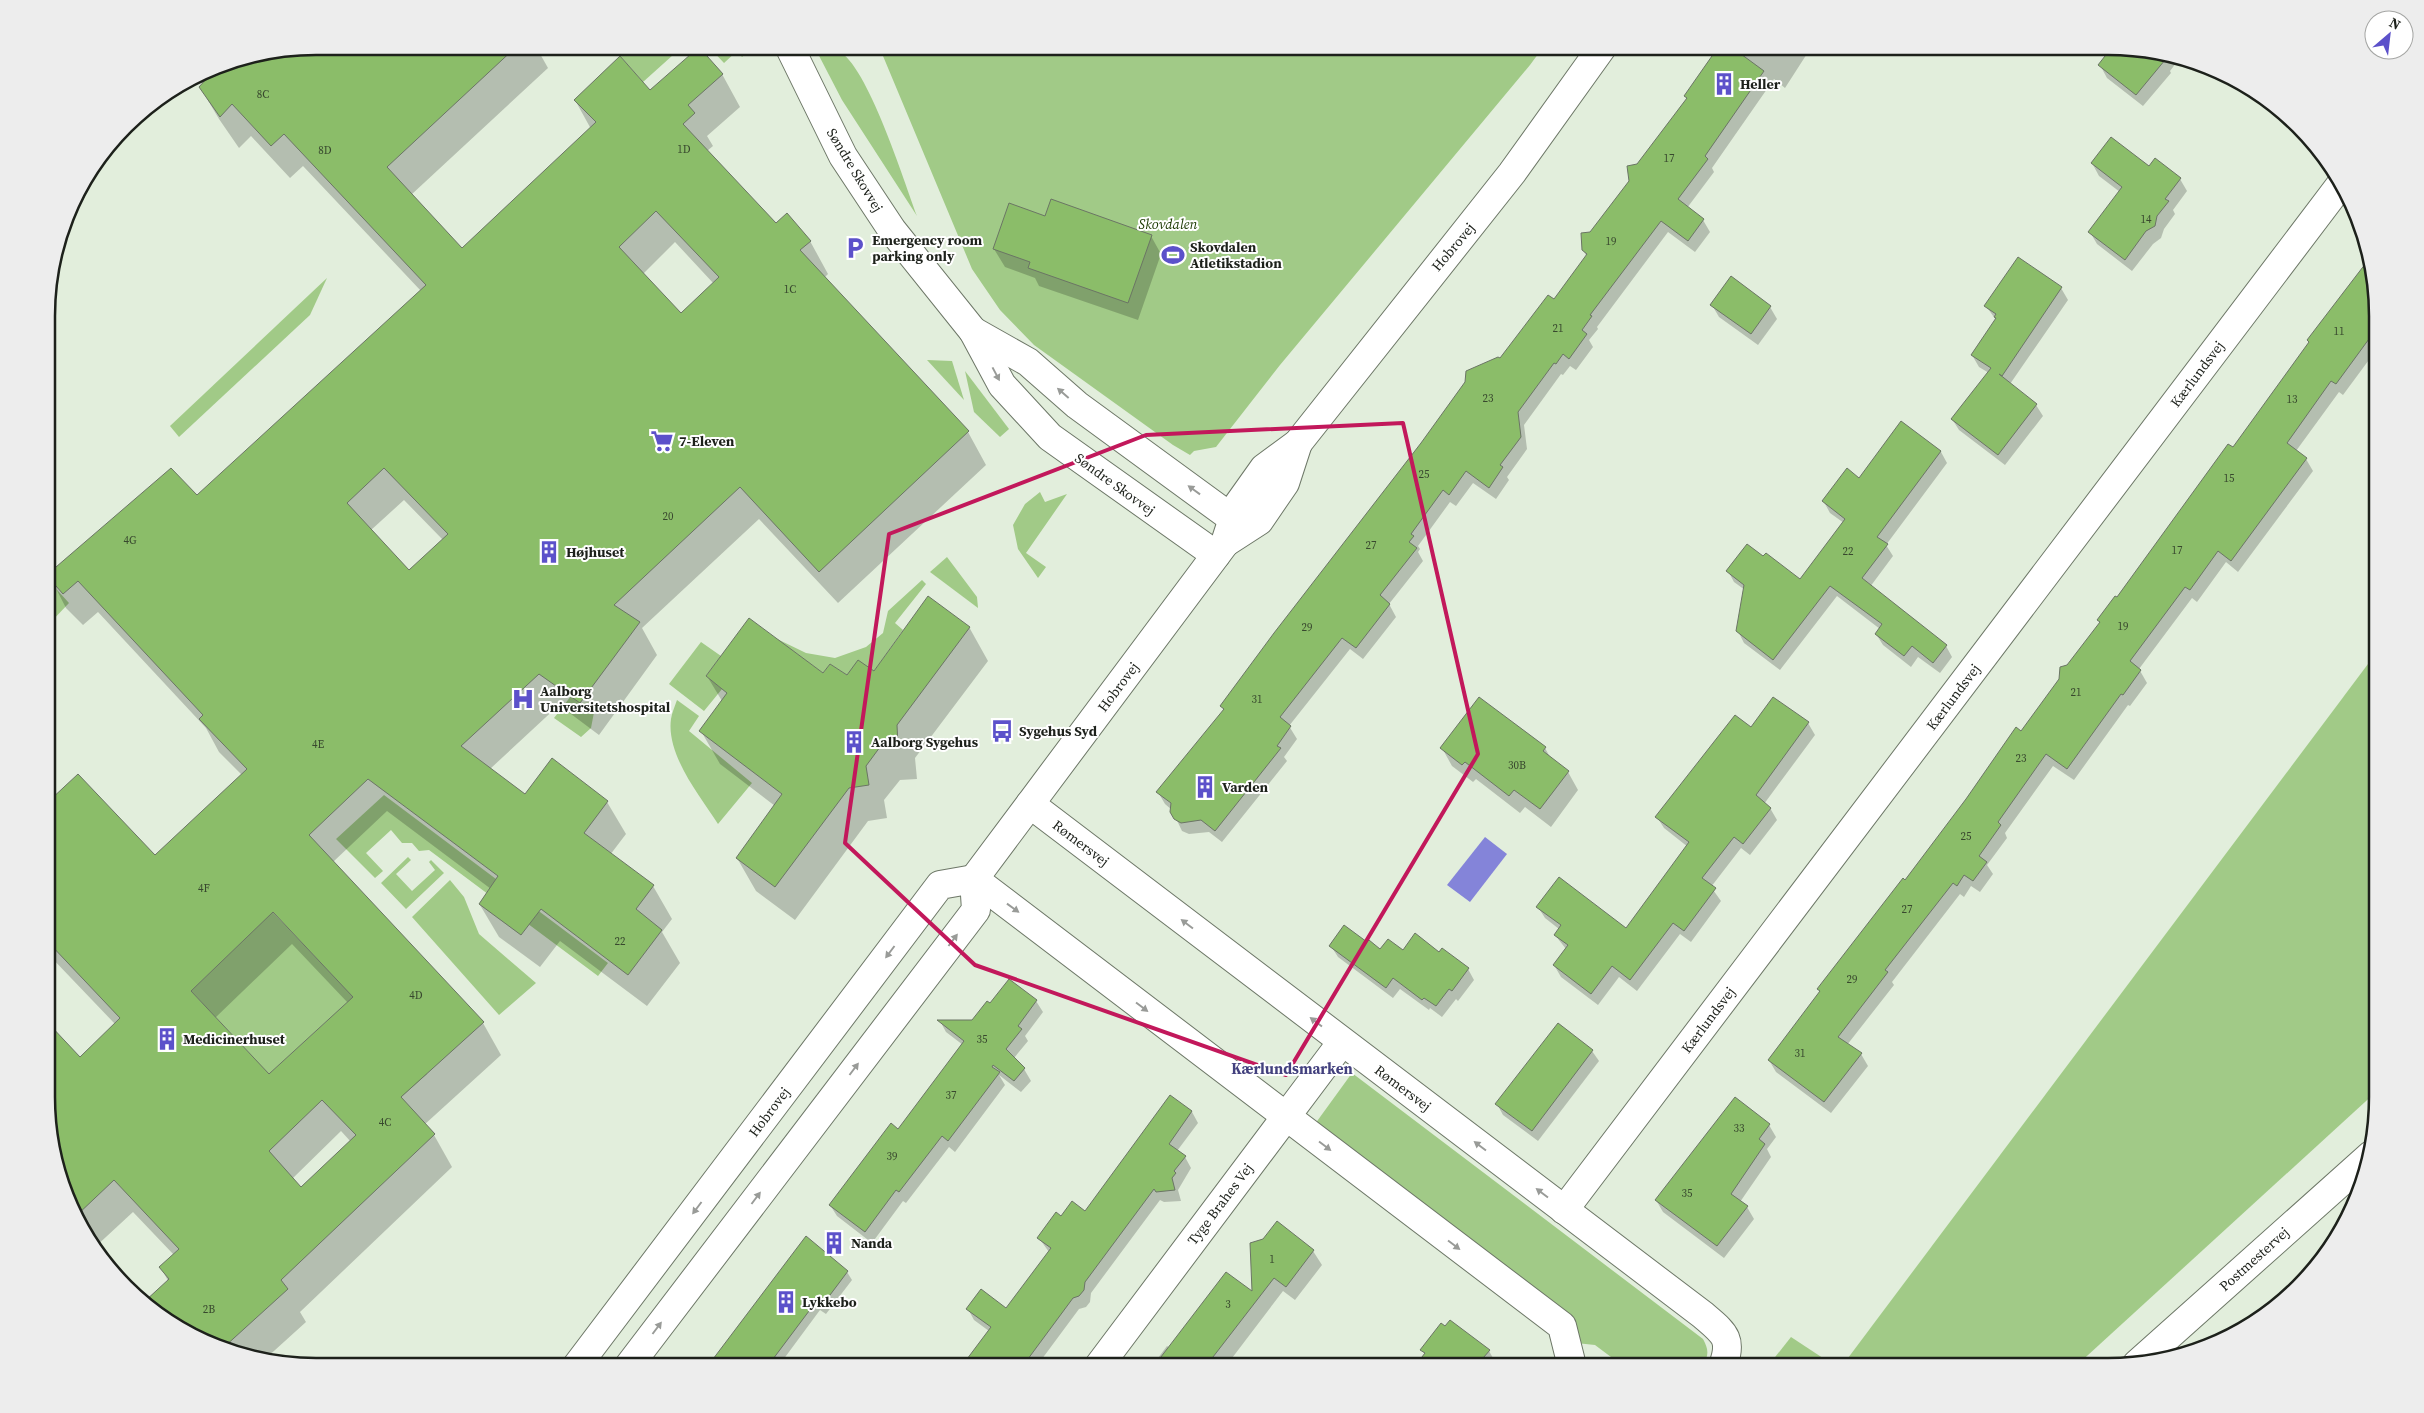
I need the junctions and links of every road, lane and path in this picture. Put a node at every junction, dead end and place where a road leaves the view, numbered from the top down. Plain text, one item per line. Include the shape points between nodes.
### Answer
1 (793, 55) edge
2 (1597, 55) edge
3 (2337, 190) edge
4 (973, 331) junction
5 (1224, 539) junction
6 (1030, 804) junction
7 (974, 879) junction
8 (1342, 1042) junction
9 (1286, 1117) junction
10 (2360, 1164) edge
11 (1564, 1210) junction
12 (2147, 1355) edge
13 (583, 1358) edge
14 (635, 1358) edge
15 (1104, 1358) edge
16 (1570, 1358) edge
17 (1726, 1358) edge

1 - 4 street, Søndre Skovvej via 843,156 892,230
2 - 5 street, Hobrovej via 1502,186 1298,443 1285,483 1259,521
3 - 11 street, Kærlundsvej
5 -> 4 street, Søndre Skovvej via 1028,362
4 -> 5 street, Søndre Skovvej via 1002,385 1050,437
5 - 6 street, Hobrovej
6 - 7 street, Hobrovej
8 -> 6 street, Rømersvej
7 -> 9 street
7 -> 13 street, Hobrovej via 940,885
14 -> 7 street via 976,910
8 - 9 street, Tyge Brahes Vej
11 -> 8 street, Rømersvej
9 - 15 street, Tyge Brahes Vej
9 -> 16 street via 1562,1326
10 - 12 street, Postmestervej
11 - 17 street, Rømersvej via 1722,1331 1729,1350

